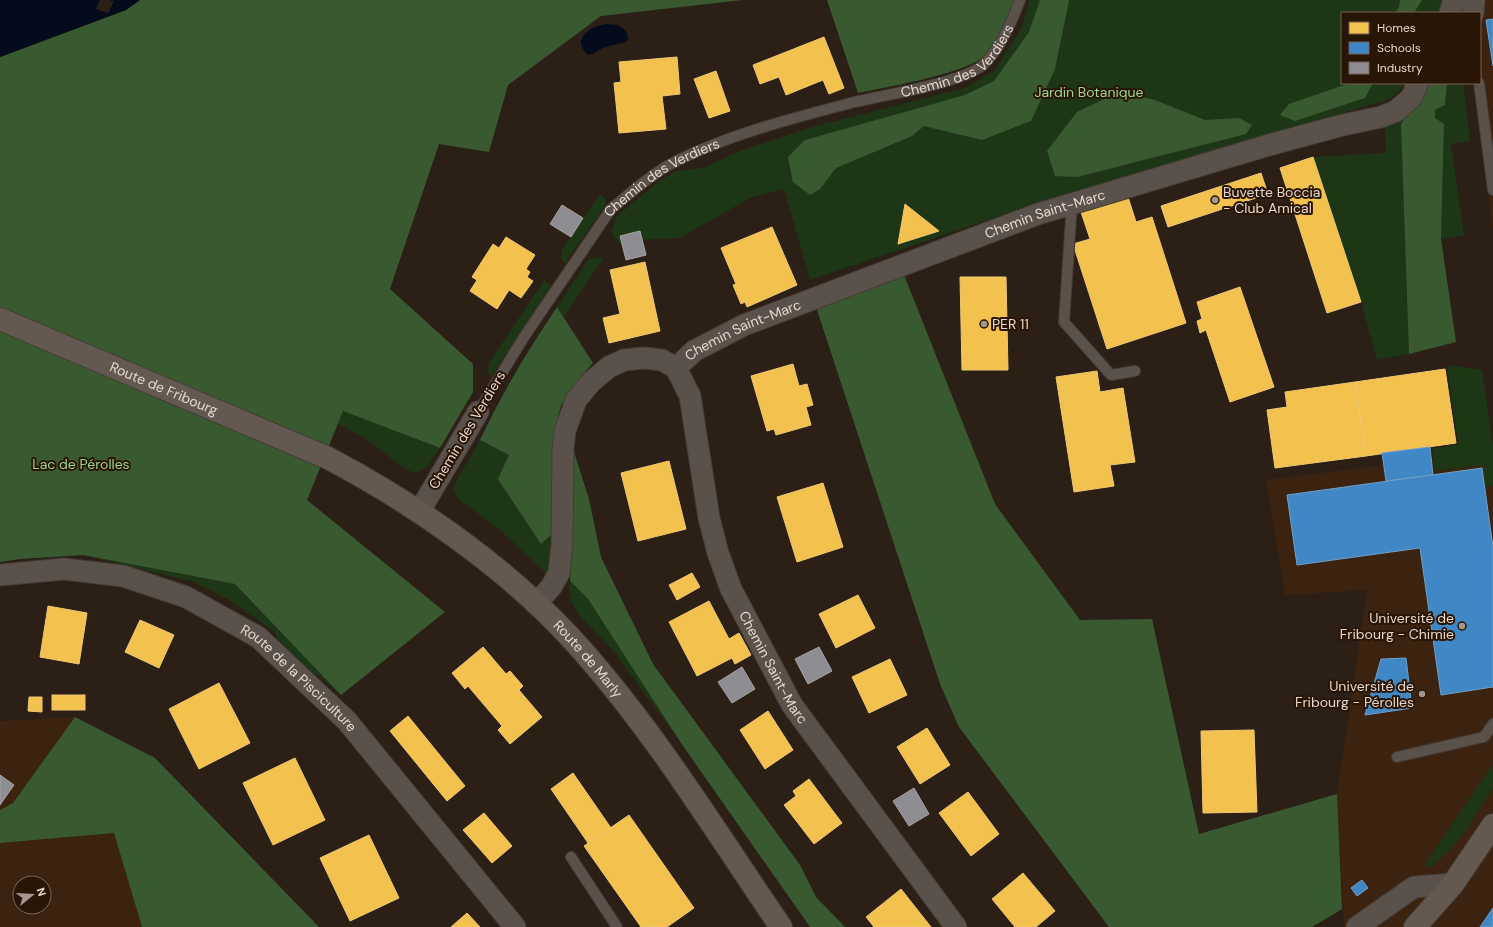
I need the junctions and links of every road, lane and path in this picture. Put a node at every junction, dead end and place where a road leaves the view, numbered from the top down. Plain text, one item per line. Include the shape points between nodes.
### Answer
1 (1020, 0) edge
2 (1454, 0) edge
3 (1474, 0) edge
4 (1450, 12) edge
5 (1473, 12) edge
6 (1418, 84) edge
7 (1479, 84) edge
8 (1493, 190) edge
9 (1072, 203) junction
10 (0, 319) edge
11 (676, 368) junction
12 (1135, 371) dead end
13 (478, 412) joint
14 (328, 458) joint
15 (419, 512) junction
16 (0, 575) edge
17 (536, 604) junction
18 (1493, 724) edge
19 (1397, 756) dead end
20 (1493, 825) edge
21 (571, 857) dead end
22 (1453, 884) junction
23 (515, 927) edge
24 (617, 927) edge
25 (781, 927) edge
26 (956, 927) edge
27 (1357, 927) edge
28 (1415, 927) edge
29 (1433, 927) edge

1 - 13 lane, Chemin des Verdiers via 1012,24 985,64 959,78 846,104 739,135 668,166 621,200 611,209 524,337
2 - 4 street
3 - 5 street
6 - 9 street, Chemin Saint-Marc via 1411,98 1396,111 1381,117 1269,145
7 - 8 lane
9 - 11 street, Chemin Saint-Marc via 744,325 694,351
9 - 12 lane via 1064,322 1111,375
10 - 14 main road, Route de Fribourg
11 - 17 street, Chemin Saint-Marc via 662,360 624,360 609,367 591,382 576,400 563,449 562,545 559,573
11 - 26 street, Chemin Saint-Marc via 690,396 709,518 731,589 792,705
13 - 15 street, Chemin des Verdiers
14 - 15 main road, Route de Marly via 369,480
15 - 17 main road, Route de Marly via 462,542
16 - 23 street, Route de la Pisciculture via 64,569 123,576 186,597 258,638 347,721
17 - 25 main road, Route de Marly via 570,637 644,728
18 - 19 lane via 1484,737
20 - 22 main road
21 - 24 lane
22 - 27 street via 1414,887
22 - 28 main road
22 - 29 main road

